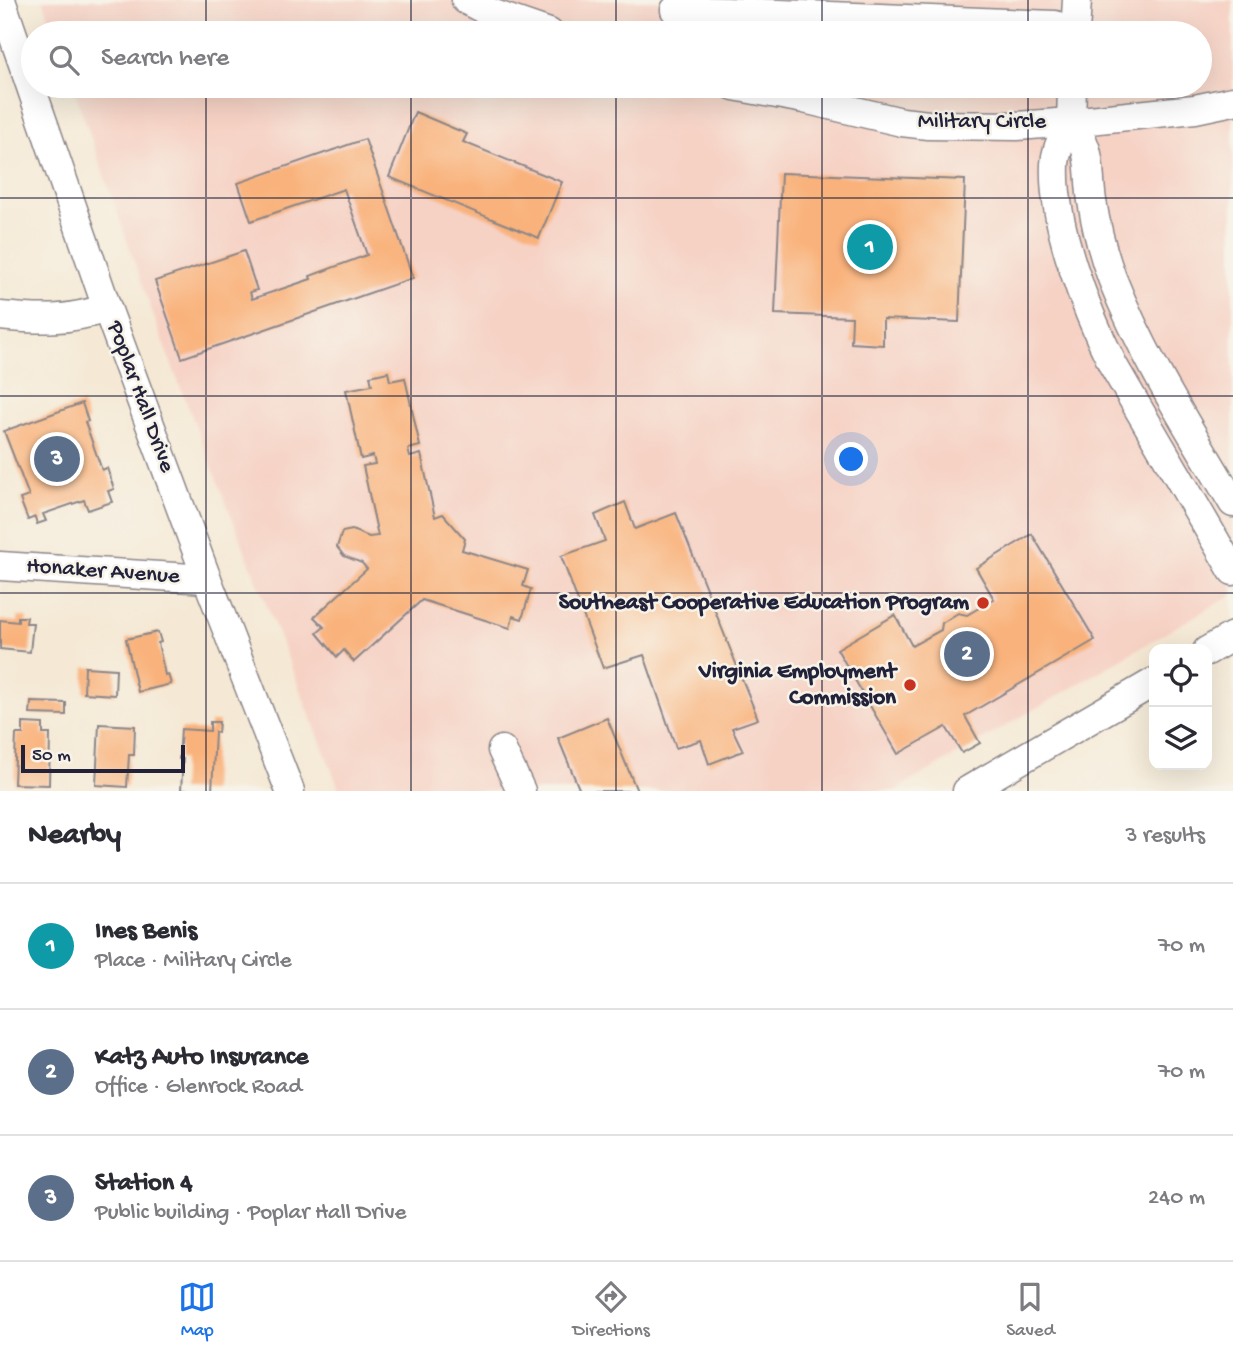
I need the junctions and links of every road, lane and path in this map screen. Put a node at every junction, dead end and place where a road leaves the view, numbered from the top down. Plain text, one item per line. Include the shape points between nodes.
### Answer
1 (1, 0) edge
2 (466, 0) edge
3 (1076, 0) edge
4 (783, 7) edge
5 (946, 10) edge
6 (1017, 12) edge
7 (675, 14) edge
8 (514, 21) edge
9 (1043, 21) edge
10 (1075, 21) edge
11 (10, 58) edge
12 (21, 86) edge
13 (26, 98) edge
14 (799, 98) edge
15 (1071, 98) edge
16 (1233, 101) edge
17 (1070, 122) junction
18 (107, 307) junction
19 (0, 316) edge
20 (1185, 421) junction
21 (1155, 438) junction
22 (1233, 503) edge
23 (0, 566) edge
24 (1233, 571) edge
25 (206, 579) junction
26 (1233, 636) edge
27 (1212, 648) edge
28 (1149, 685) edge
29 (502, 750) dead end
30 (982, 787) edge
31 (290, 791) edge
32 (521, 791) edge

1 - 11 street, Poplar Hall Drive
2 - 8 street
3 - 10 street
4 - 5 street
4 - 7 street
5 - 6 street
6 - 9 street
11 - 12 street, Poplar Hall Drive
13 - 18 street, Poplar Hall Drive
14 - 17 street, Military Circle via 928,125
15 - 17 street
16 - 17 street, Military Circle
17 - 20 street via 1082,135 1088,152 1096,222 1111,276 1136,335
17 - 21 street via 1055,161 1063,228 1097,333
18 - 19 street via 79,317
18 - 25 street, Poplar Hall Drive
20 - 21 street
20 - 22 street
21 - 24 street
23 - 25 street, Honaker Avenue
25 - 31 street, Poplar Hall Drive
26 - 27 street
28 - 30 street
29 - 32 street

